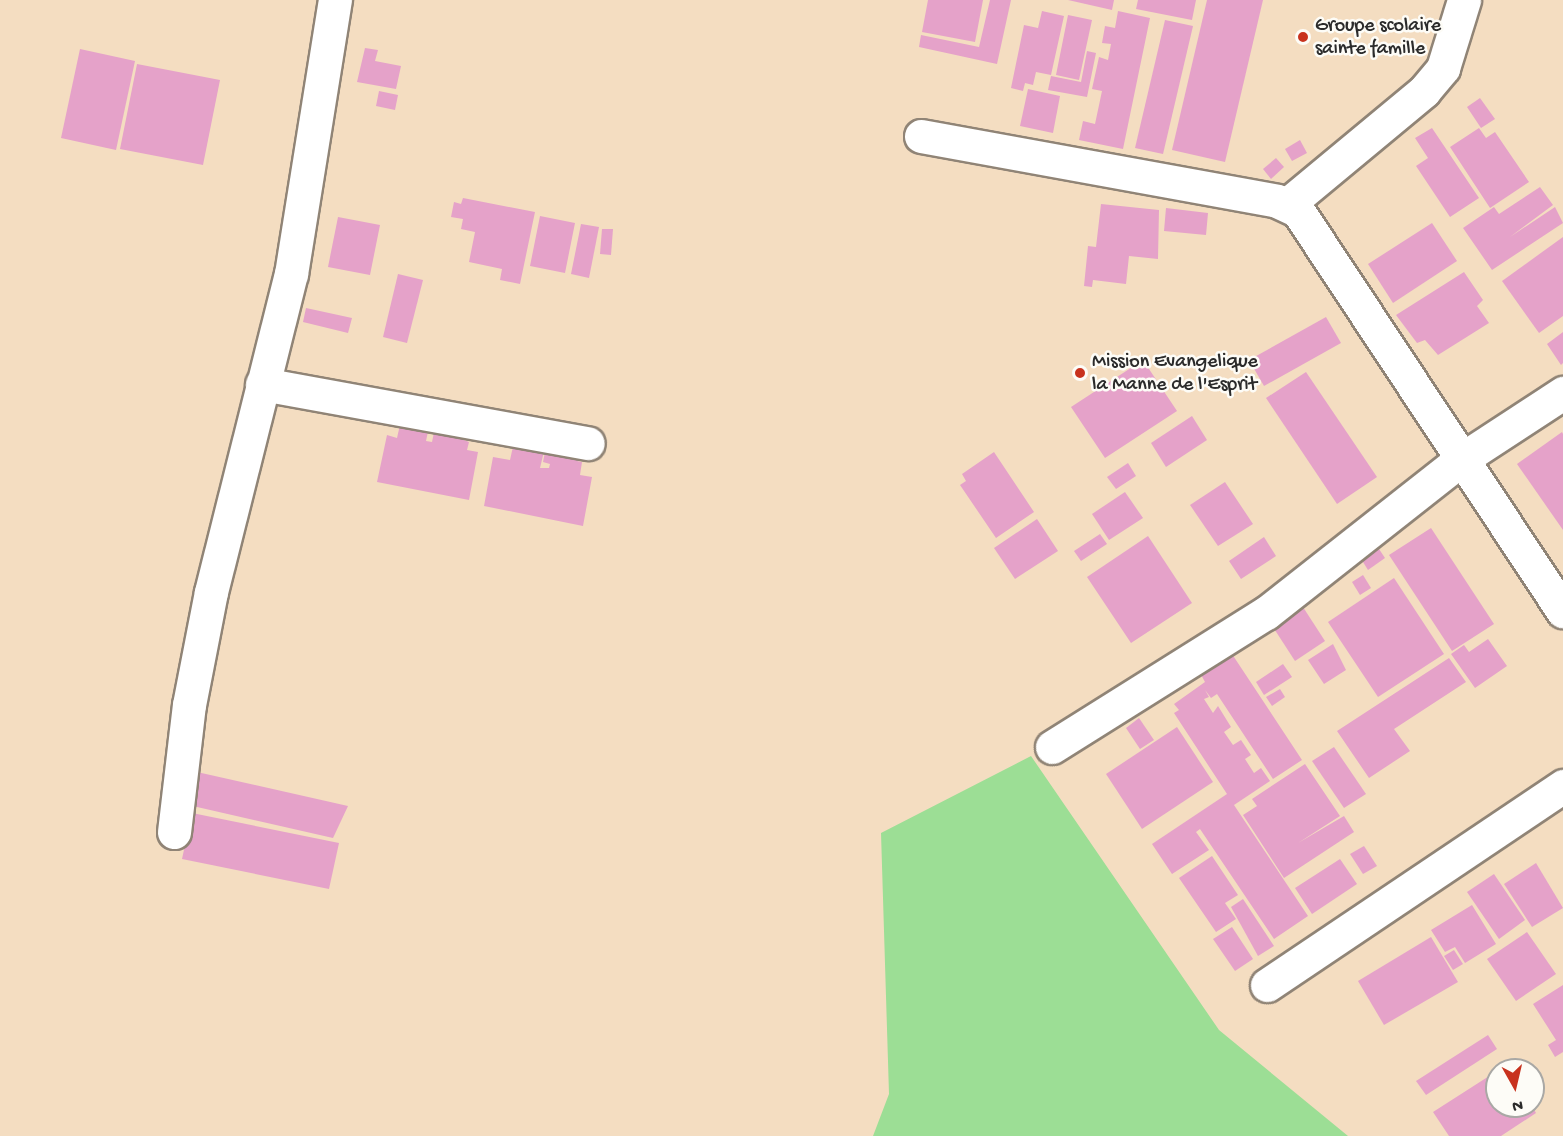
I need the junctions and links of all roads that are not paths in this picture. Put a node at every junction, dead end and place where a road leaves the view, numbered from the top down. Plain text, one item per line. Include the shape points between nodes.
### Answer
1 (335, 0) edge
2 (1464, 0) edge
3 (921, 136) dead end
4 (1288, 204) junction
5 (262, 384) junction
6 (1563, 393) edge
7 (588, 443) dead end
8 (1462, 459) junction
9 (1563, 611) edge
10 (1052, 747) dead end
11 (1563, 786) edge
12 (174, 832) dead end
13 (1267, 985) dead end

1 - 5 street via 291,274
2 - 4 street via 1443,68 1424,91
3 - 4 street
4 - 8 street via 1304,220
5 - 7 street
5 - 12 street via 211,592 189,705
6 - 8 street
8 - 9 street
8 - 10 street via 1266,613
11 - 13 street

